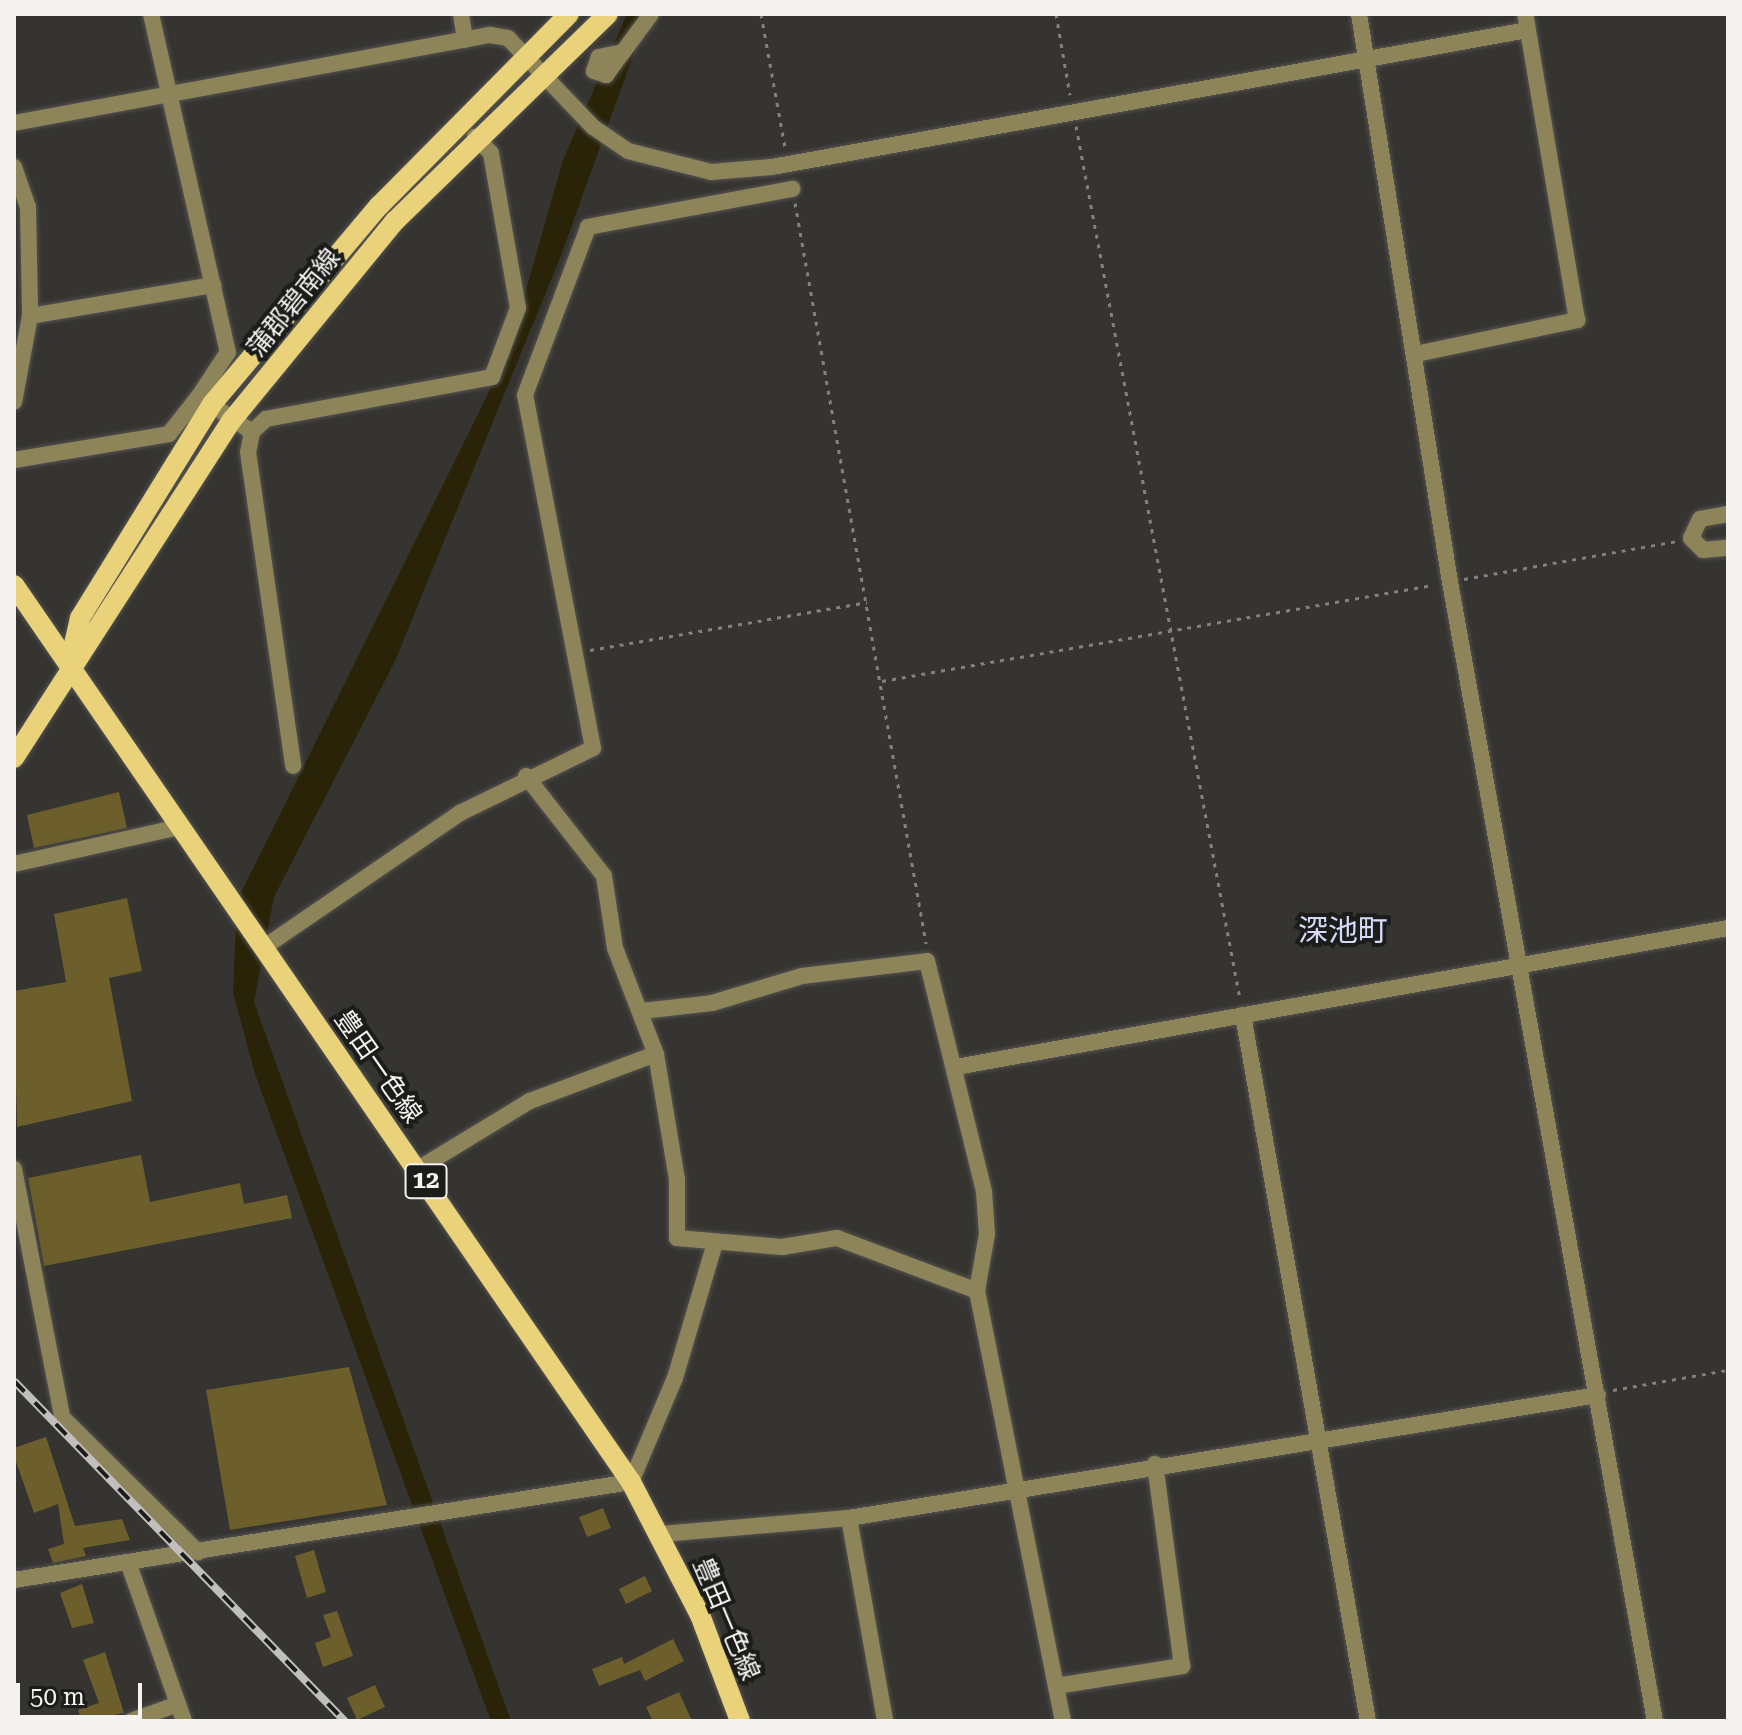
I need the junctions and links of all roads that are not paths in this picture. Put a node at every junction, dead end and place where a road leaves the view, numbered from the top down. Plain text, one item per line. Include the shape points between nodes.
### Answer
1 (151, 14) edge
2 (461, 14) edge
3 (569, 14) edge
4 (608, 14) edge
5 (651, 14) edge
6 (1359, 14) edge
7 (1526, 22) edge
8 (465, 40) junction
9 (623, 52) dead end
10 (525, 56) junction
11 (1367, 56) junction
12 (542, 75) junction
13 (172, 92) junction
14 (14, 123) edge
15 (475, 137) junction
16 (14, 167) edge
17 (792, 189) road end
18 (213, 285) junction
19 (25, 312) edge
20 (1416, 354) junction
21 (206, 400) junction
22 (14, 402) edge
23 (232, 420) junction
24 (252, 432) junction
25 (14, 460) edge
26 (1728, 514) edge
27 (1728, 548) edge
28 (14, 585) edge
29 (69, 665) junction
30 (14, 758) edge
31 (293, 766) dead end
32 (526, 776) junction
33 (175, 828) junction
34 (14, 864) edge
35 (1728, 928) edge
36 (263, 948) junction
37 (1519, 964) junction
38 (642, 1011) junction
39 (1243, 1015) junction
40 (656, 1054) junction
41 (956, 1067) junction
42 (14, 1169) edge
43 (418, 1169) junction
44 (715, 1243) junction
45 (977, 1291) junction
46 (1598, 1395) junction
47 (1314, 1445) junction
48 (1155, 1464) junction
49 (631, 1482) junction
50 (1020, 1486) junction
51 (849, 1518) junction
52 (661, 1534) junction
53 (198, 1552) junction
54 (128, 1562) junction
55 (14, 1580) edge
56 (1056, 1686) junction
57 (178, 1704) junction
58 (131, 1721) edge
59 (184, 1721) edge
60 (740, 1721) edge
61 (885, 1721) edge
62 (1063, 1721) edge
63 (1368, 1721) edge
64 (1655, 1721) edge

1 - 13 street
2 - 8 street
3 - 10 main road, 蒲郡碧南線
4 - 12 main road, 蒲郡碧南線
5 - 9 street
6 - 11 street
7 - 11 street
7 - 20 street via 1577,320
8 - 10 street via 508,38
8 - 13 street
10 - 12 street
10 - 21 main road, 蒲郡碧南線 via 379,206
11 - 12 street via 1073,114 788,164 711,172 655,162 593,127
11 - 20 street
12 - 15 main road, 蒲郡碧南線
13 - 14 street
13 - 18 street
15 - 23 main road, 蒲郡碧南線 via 395,221
15 - 24 street via 491,153 518,308 492,377 266,419
16 - 19 street via 28,207
17 - 32 street via 588,227 525,395 579,652 593,748
18 - 19 street
18 - 21 street via 228,352
19 - 22 street
20 - 37 street via 1450,582
21 - 23 street
21 - 25 street via 169,434
21 - 29 main road, 蒲郡碧南線 via 80,618
23 - 24 street
23 - 29 main road, 蒲郡碧南線
24 - 31 street via 248,452
26 - 27 street via 1700,519 1691,538 1703,550
28 - 29 main road, 豊田一色線 / 12
29 - 30 main road, 蒲郡碧南線
29 - 33 main road, 豊田一色線 / 12
32 - 36 street
32 - 38 street via 604,876 615,948
33 - 34 street
33 - 36 main road, 豊田一色線 / 12
35 - 37 street
36 - 43 main road, 豊田一色線 / 12
37 - 39 street
37 - 46 street
38 - 40 street
38 - 41 street via 712,1003 802,976 927,961
39 - 41 street
39 - 47 street
40 - 43 street via 530,1101
40 - 44 street via 677,1179 677,1238
41 - 45 street via 984,1192 987,1234
42 - 53 street via 62,1417
43 - 49 main road, 豊田一色線 / 12
44 - 45 street via 782,1247 837,1238
44 - 49 street via 675,1378
45 - 50 street
46 - 47 street
46 - 64 street
47 - 48 street
47 - 63 street
48 - 50 street
48 - 56 street via 1182,1666
49 - 52 main road, 豊田一色線 / 12
49 - 53 street
50 - 51 street
50 - 56 street
51 - 52 street
51 - 61 street
52 - 60 main road, 豊田一色線 / 12
53 - 54 street
54 - 55 street
54 - 57 street
56 - 62 street
57 - 58 street
57 - 59 street

